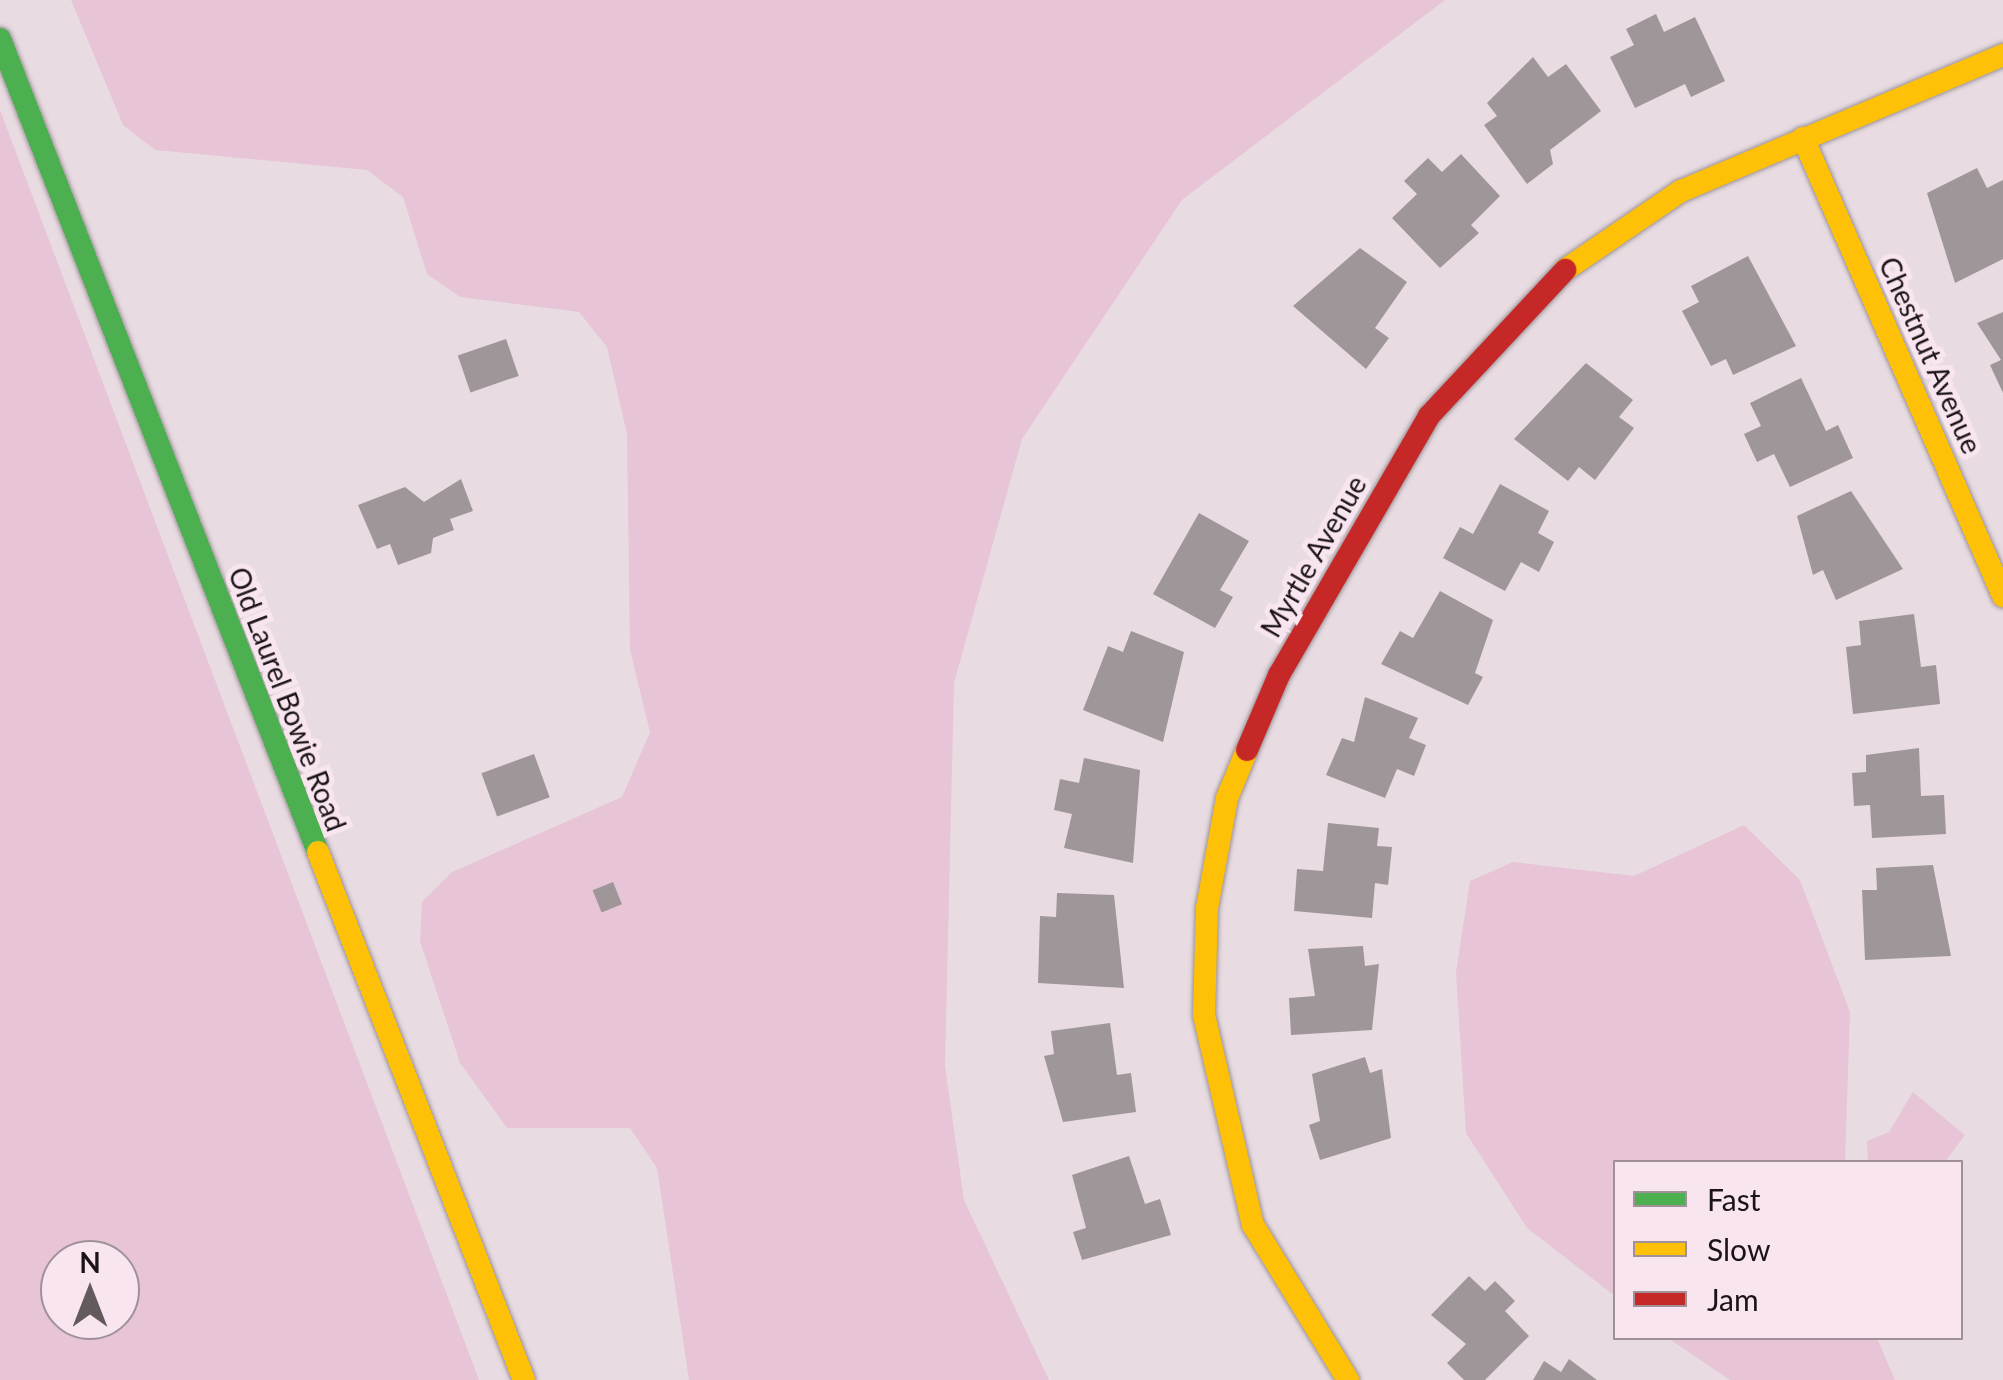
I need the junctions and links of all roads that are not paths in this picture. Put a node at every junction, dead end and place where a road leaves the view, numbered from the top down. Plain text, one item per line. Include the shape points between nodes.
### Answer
1 (0, 39) edge
2 (2003, 56) edge
3 (1803, 138) junction
4 (2003, 596) edge
5 (524, 1380) edge
6 (1348, 1380) edge

1 - 5 street, Old Laurel Bowie Road
2 - 3 street, Myrtle Avenue
3 - 4 street, Chestnut Avenue
3 - 6 street, Myrtle Avenue via 1651,210 1576,258 1502,328 1429,416 1279,676 1227,798 1207,908 1204,997 1222,1126 1253,1225

